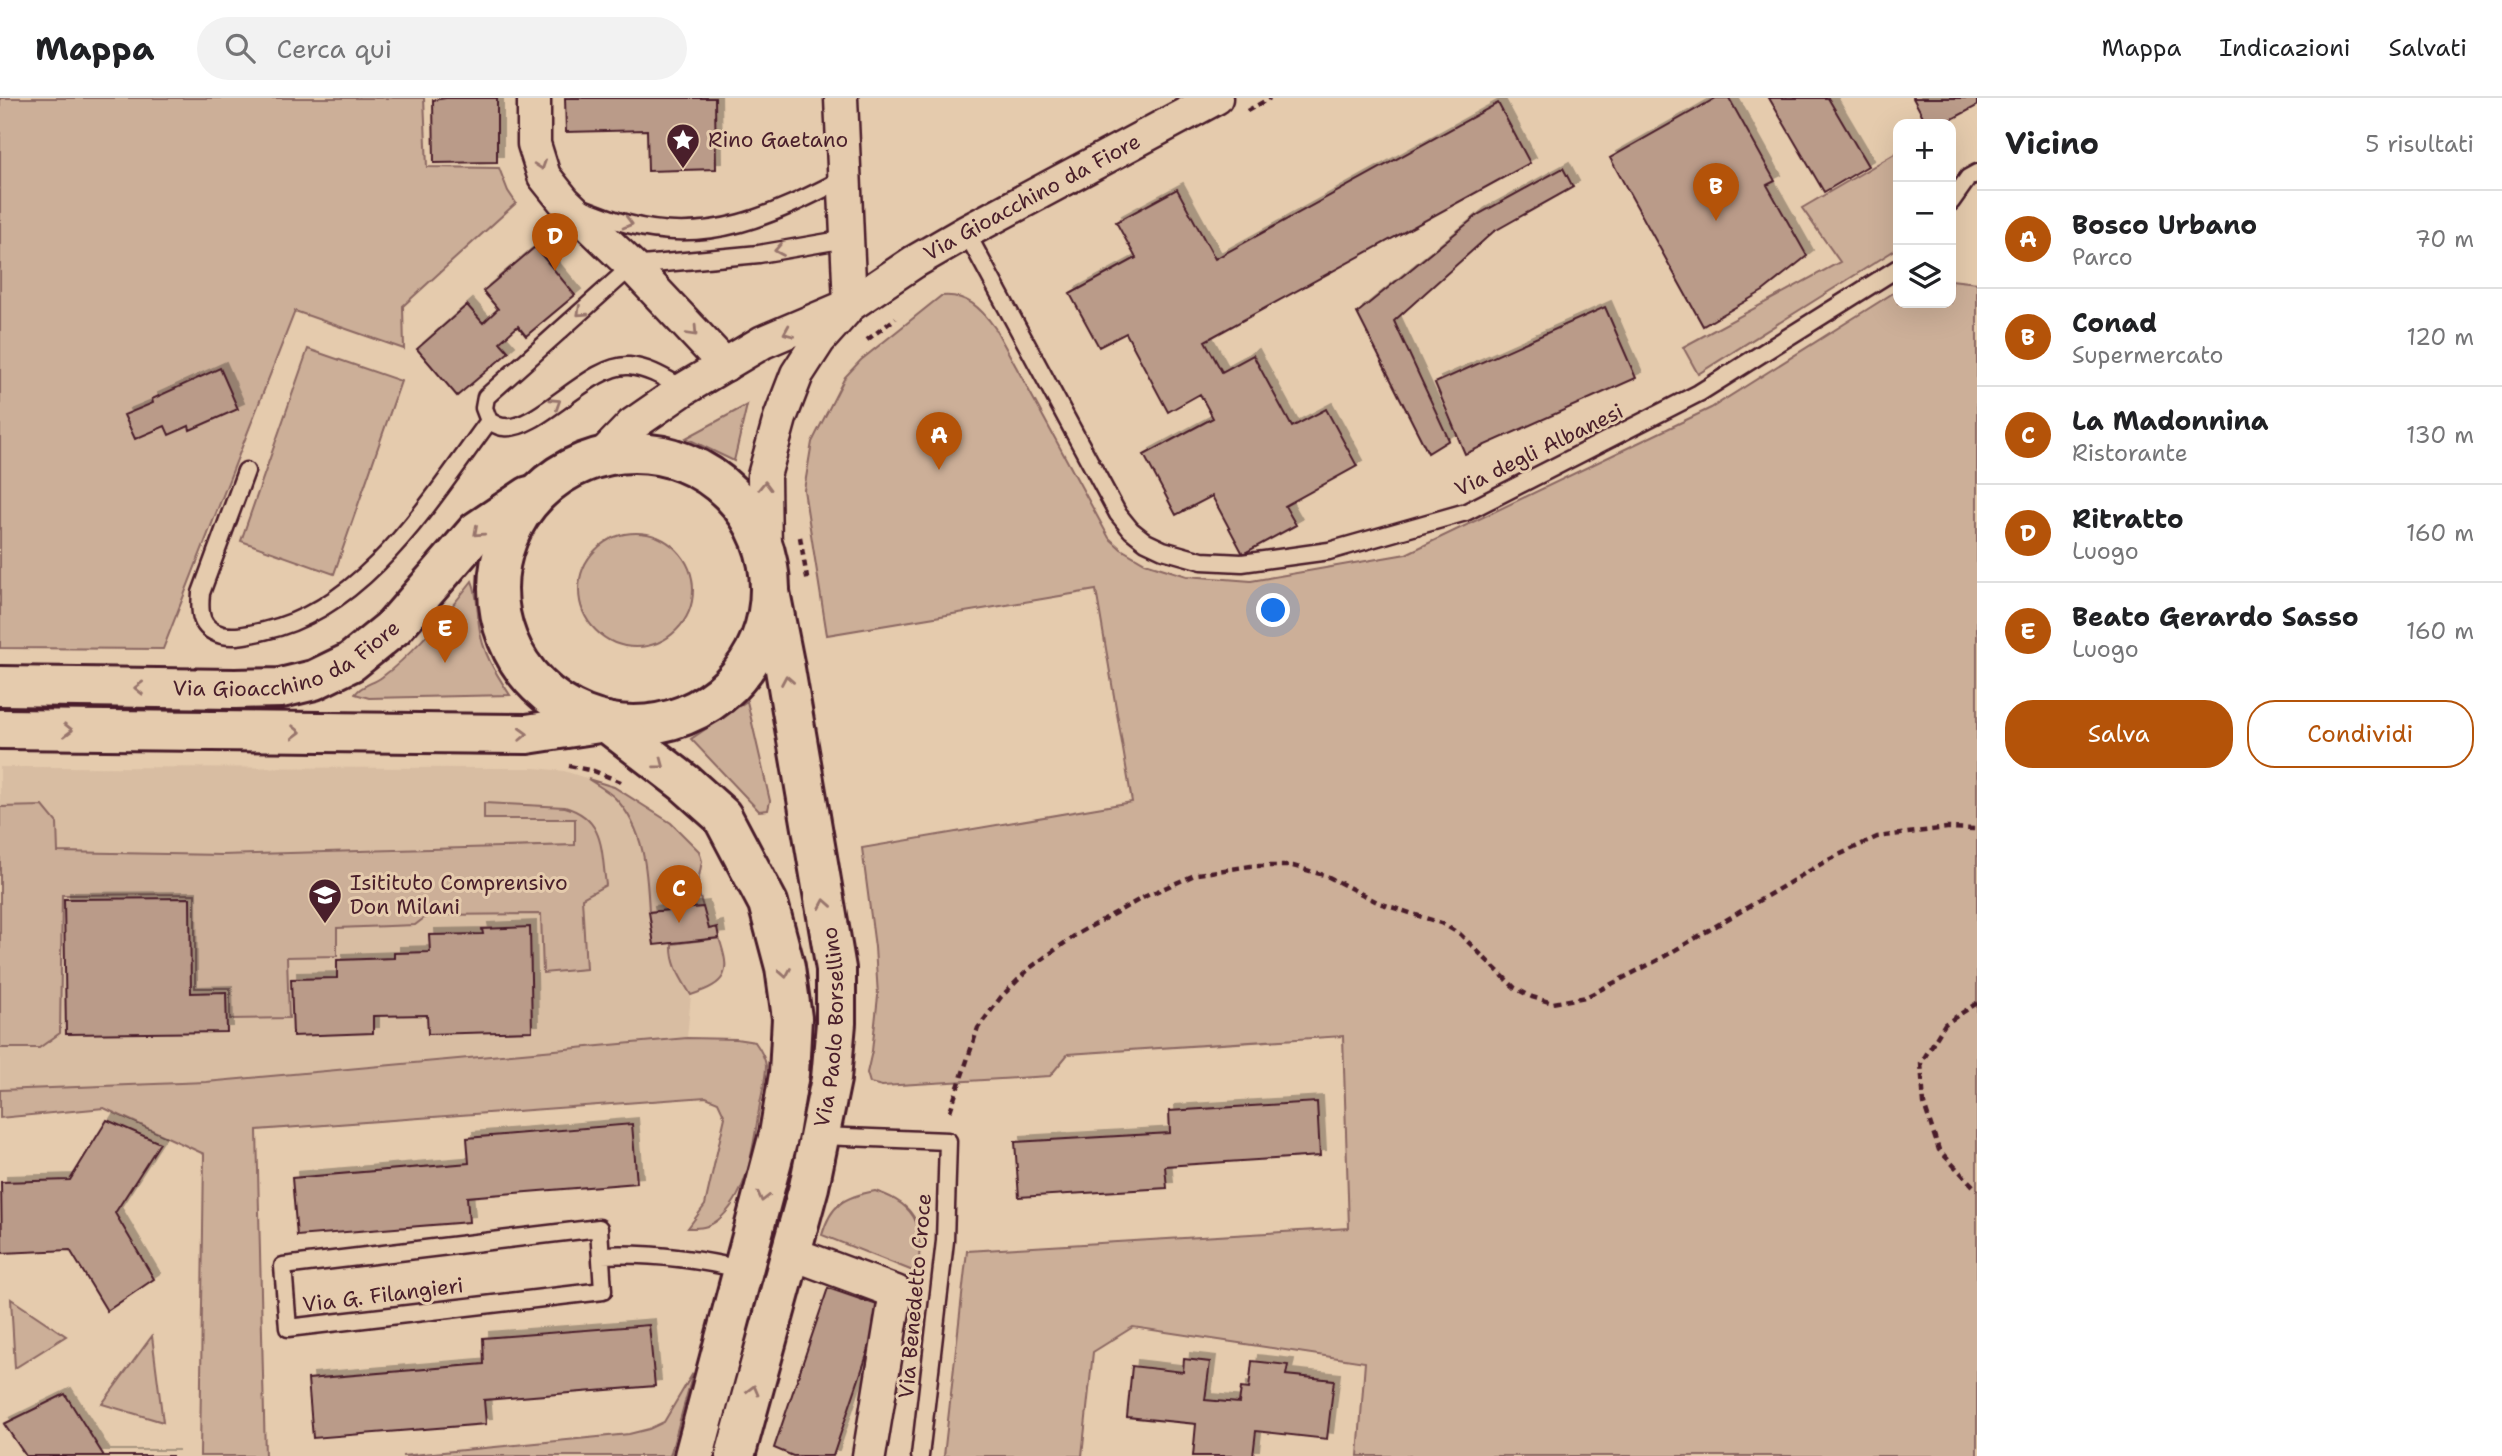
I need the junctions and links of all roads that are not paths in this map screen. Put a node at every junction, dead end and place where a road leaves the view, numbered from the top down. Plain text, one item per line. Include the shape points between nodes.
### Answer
1 (534, 98) edge
2 (841, 98) edge
3 (1216, 98) edge
4 (1977, 173) edge
5 (843, 179) junction
6 (1956, 195) edge
7 (564, 201) junction
8 (966, 232) junction
9 (846, 239) junction
10 (632, 266) junction
11 (1893, 271) edge
12 (850, 305) junction
13 (724, 365) junction
14 (684, 389) junction
15 (489, 421) junction
16 (601, 457) junction
17 (247, 471) dead end
18 (554, 479) junction
19 (765, 555) junction
20 (770, 592) junction
21 (0, 686) edge
22 (606, 723) junction
23 (0, 729) edge
24 (821, 1136) junction
25 (791, 1253) junction
26 (601, 1255) junction
27 (745, 1270) junction
28 (694, 1456) edge
29 (735, 1456) edge
30 (869, 1456) edge
31 (920, 1456) edge

1 -> 7 street via 538,160 544,176
2 - 5 street
3 - 8 street, Via Gioacchino da Fiore
4 - 6 lane
7 -> 5 lane via 628,224 709,231 792,206
5 - 9 street
7 - 10 street
8 - 11 lane, Via degli Albanesi via 1118,514 1131,530 1155,546 1223,563 1329,551 1466,512 1699,393
8 - 12 street, Via Gioacchino da Fiore
9 -> 10 lane via 759,254
9 - 12 street
10 -> 13 street
10 -> 15 lane via 486,397
12 -> 13 street via 763,342
19 -> 12 street via 764,476 780,418 804,362
13 - 14 street
15 -> 14 lane via 503,428 522,425 602,373 626,365 649,369
14 - 16 street via 632,425
15 - 17 lane via 408,529 365,576 328,605 282,627 228,636 204,625 199,611 201,593
16 - 18 street
16 - 19 street via 661,455 716,480 755,526
18 -> 21 street, Via Gioacchino da Fiore via 477,531 394,627 351,662 314,680 281,688 235,690
18 - 22 street via 534,496 507,540 499,579 501,618 509,643 538,686 581,715
19 - 20 street
20 - 22 street via 766,622 755,650 740,675 718,696 665,722
24 -> 20 street, Via Paolo Borsellino via 833,1051 836,969
23 -> 22 street, Via Gioacchino da Fiore via 527,734
22 -> 27 street, Via Paolo Borsellino via 722,816 768,903 782,954 793,1018 789,1074
24 - 25 street, Via Paolo Borsellino
24 - 31 lane, Via Benedetto Croce via 948,1140 945,1241
29 -> 25 street, Via Paolo Borsellino
25 - 30 street via 896,1292
26 - 26 lane, Via G. Filangieri via 599,1228 283,1266 288,1328 603,1291
26 - 27 lane via 695,1260
27 - 28 street, Via Paolo Borsellino

